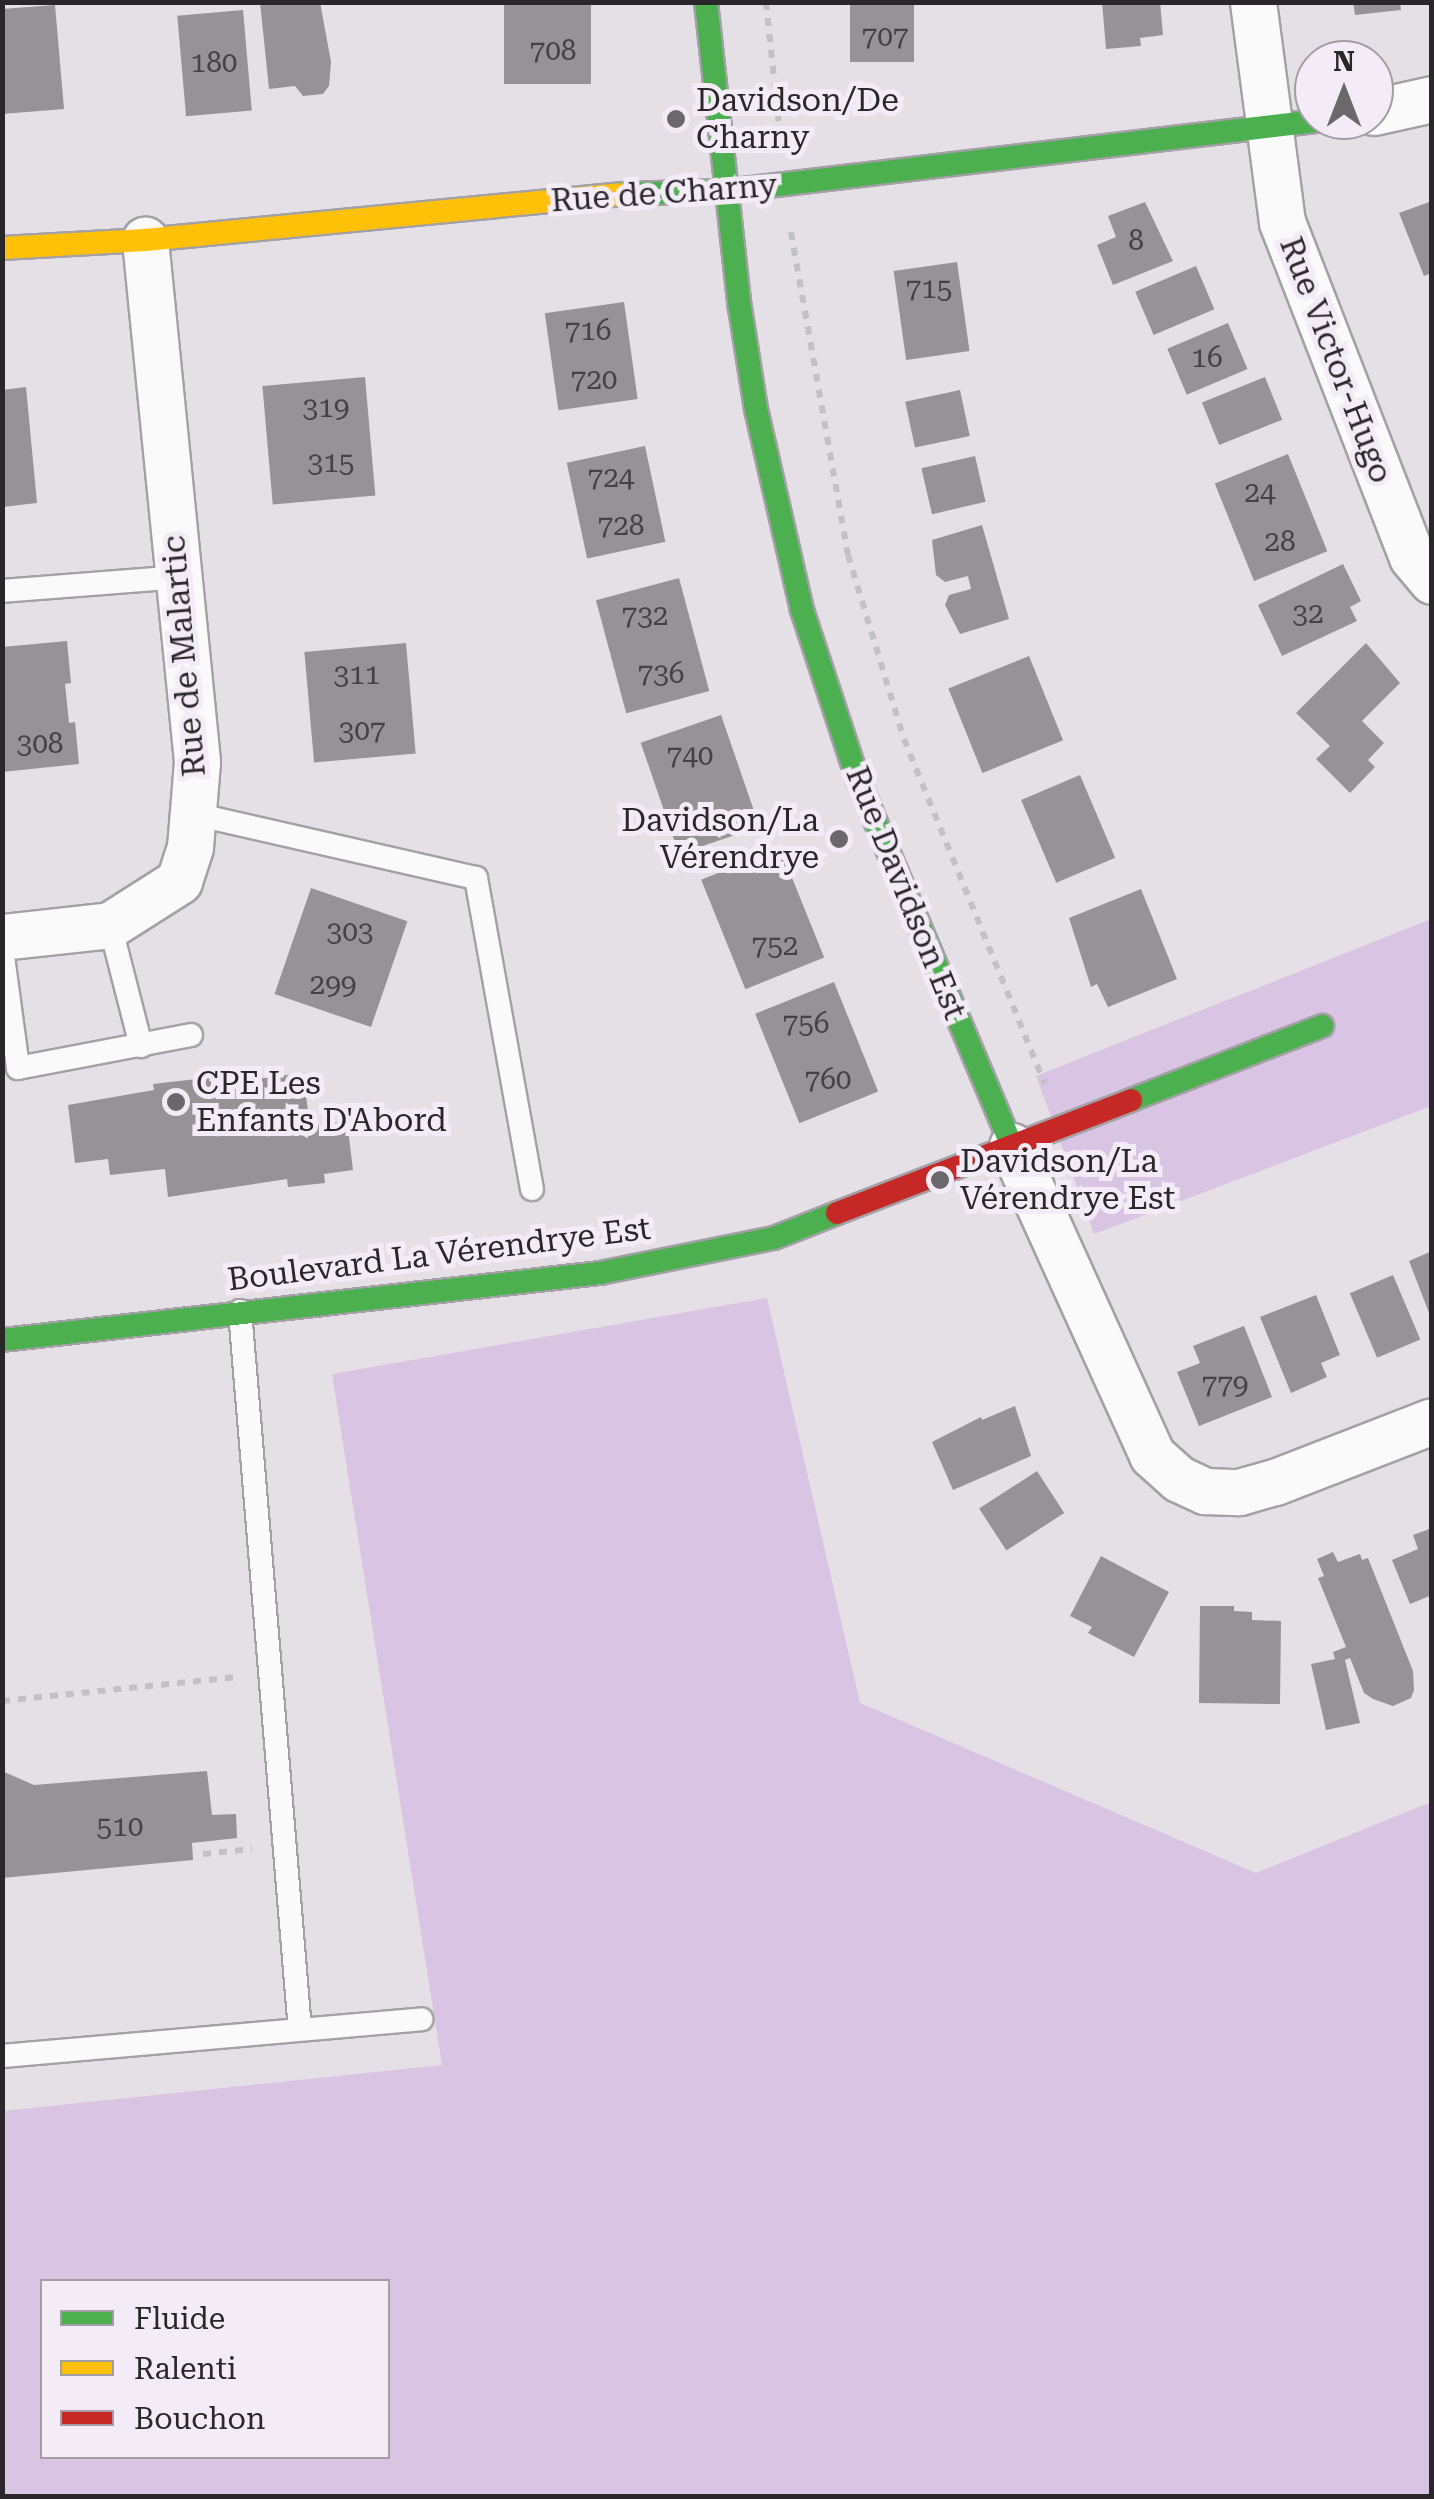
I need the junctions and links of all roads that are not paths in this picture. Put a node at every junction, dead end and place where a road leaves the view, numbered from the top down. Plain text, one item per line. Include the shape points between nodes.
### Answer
1 (706, 2) edge
2 (1253, 2) edge
3 (1432, 99) edge
4 (1394, 108) edge
5 (1294, 125) edge
6 (1266, 130) junction
7 (726, 191) junction
8 (145, 240) junction
9 (2, 248) edge
10 (179, 577) junction
11 (1432, 581) edge
12 (2, 592) edge
13 (194, 814) junction
14 (110, 926) junction
15 (2, 937) edge
16 (2, 949) edge
17 (1322, 1026) dead end
18 (191, 1036) dead end
19 (141, 1046) junction
20 (1012, 1146) junction
21 (532, 1189) dead end
22 (240, 1310) junction
23 (2, 1340) edge
24 (1432, 1421) edge
25 (421, 2019) dead end
26 (300, 2030) junction
27 (2, 2056) edge

1 - 7 street, Rue Davidson Est
2 - 6 street, Rue Victor-Hugo
3 - 4 street
5 - 6 street, Rue de Charny
6 - 7 street, Rue de Charny
6 - 11 street, Rue Victor-Hugo via 1282,222 1412,556
7 - 8 street, Rue de Charny via 628,193
7 - 20 street, Rue Davidson Est via 756,408 802,610 858,780
8 - 9 street, Rue de Charny
8 - 10 street, Rue de Malartic
10 - 12 lane
10 - 13 street, Rue de Malartic via 197,762
13 - 14 street, Rue de Malartic via 179,881
13 - 21 lane via 476,878
14 - 15 street, Rue de Malartic
14 - 19 lane
16 - 19 lane via 18,1068
17 - 20 street, Boulevard La Vérendrye Est
18 - 19 lane
20 - 22 street, Boulevard La Vérendrye Est via 774,1238 718,1250 600,1273
20 - 24 street, Rue Davidson Est via 1152,1455 1179,1479 1204,1491 1239,1492
22 - 23 street, Boulevard La Vérendrye Est
22 - 26 lane
25 - 26 lane
26 - 27 lane

